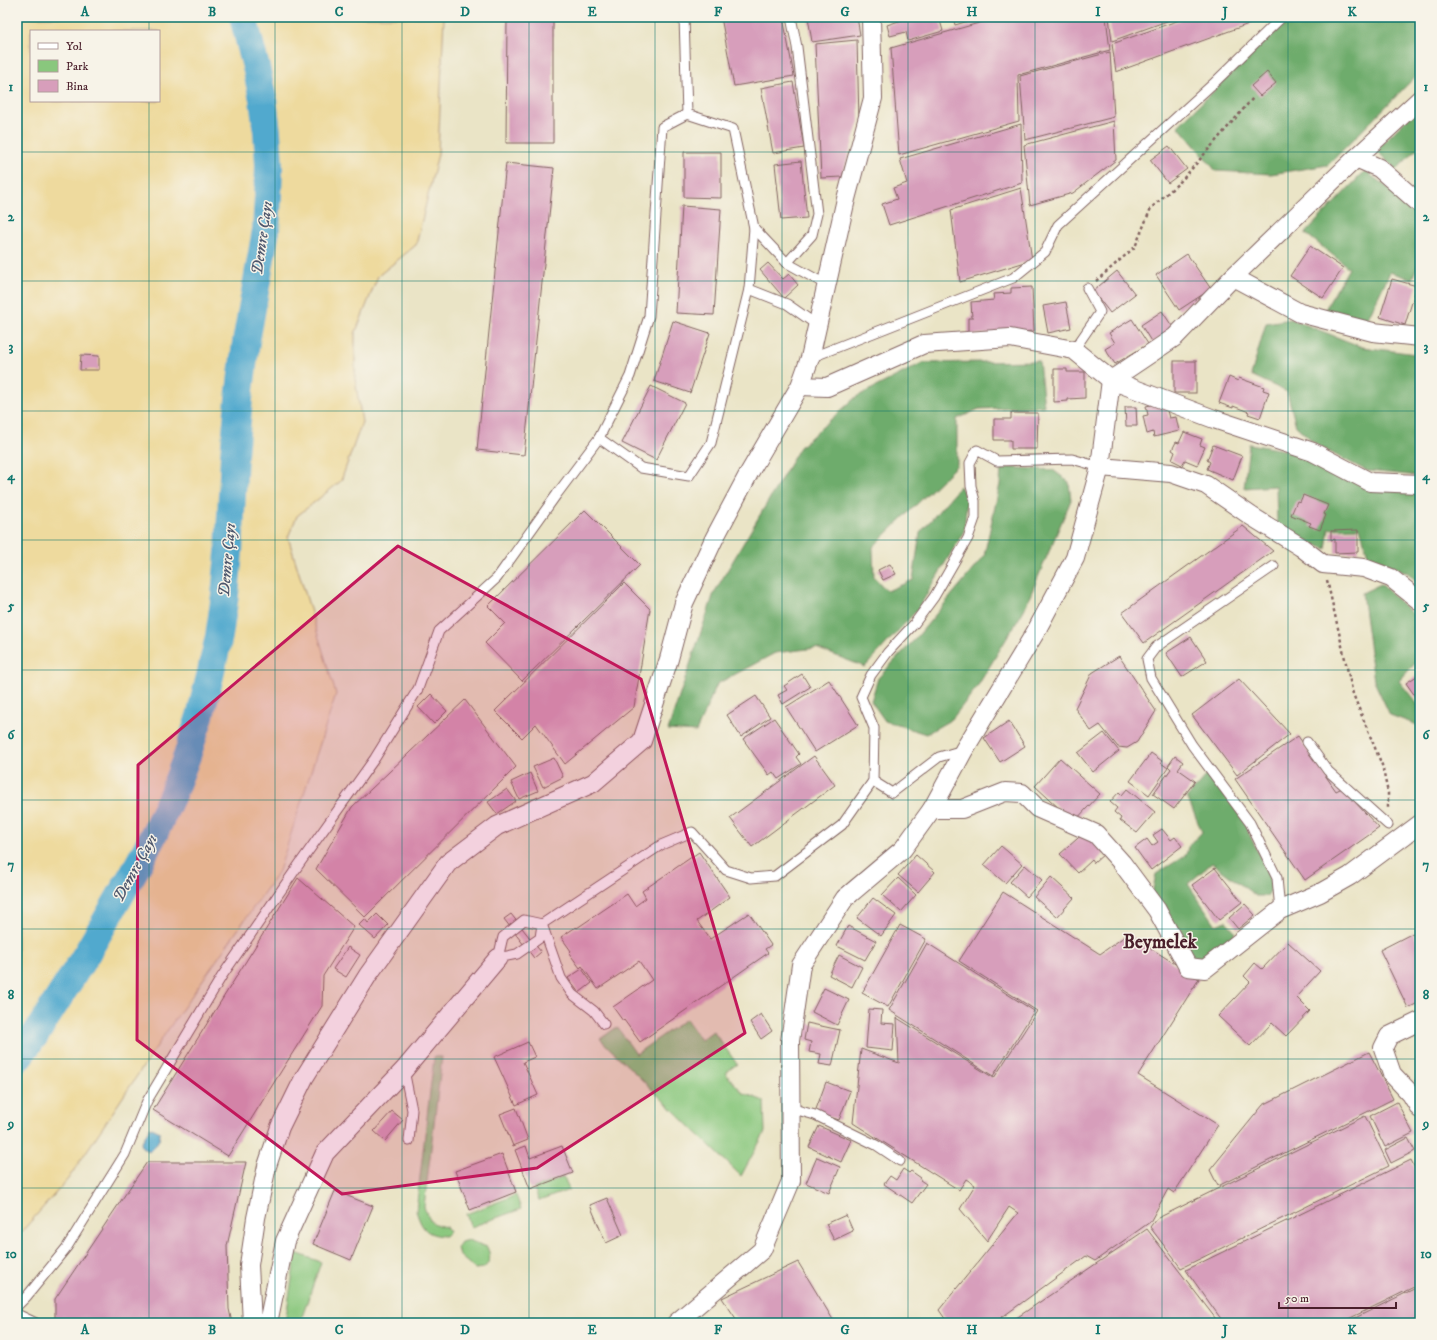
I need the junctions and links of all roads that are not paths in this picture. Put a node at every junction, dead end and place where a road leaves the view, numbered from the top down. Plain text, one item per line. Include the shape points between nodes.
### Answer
1 (684, 17) edge
2 (791, 17) edge
3 (871, 17) edge
4 (1282, 17) edge
5 (1420, 99) edge
6 (687, 114) junction
7 (1356, 158) junction
8 (1420, 204) edge
9 (754, 228) junction
10 (787, 263) junction
11 (1233, 277) junction
12 (827, 284) junction
13 (1087, 288) road end
14 (749, 289) junction
15 (816, 325) junction
16 (1420, 337) edge
17 (1074, 350) junction
18 (810, 358) junction
19 (1111, 380) junction
20 (800, 386) junction
21 (599, 438) junction
22 (1100, 467) junction
23 (1420, 484) edge
24 (1274, 566) dead end
25 (1420, 601) edge
26 (1307, 742) dead end
27 (964, 750) junction
28 (873, 780) junction
29 (932, 809) junction
30 (1420, 824) edge
31 (1388, 825) road end
32 (1280, 910) junction
33 (542, 924) junction
34 (498, 958) junction
35 (1420, 1021) edge
36 (604, 1024) dead end
37 (404, 1070) junction
38 (790, 1108) junction
39 (1420, 1109) edge
40 (409, 1141) dead end
41 (900, 1161) dead end
42 (17, 1306) edge
43 (17, 1314) edge
44 (36, 1323) edge
45 (252, 1323) edge
46 (268, 1323) edge
47 (676, 1323) edge

1 - 6 lane
2 - 10 lane via 797,47 817,214 812,235
3 - 12 street via 873,98
4 - 18 lane via 1215,82 1058,225 1045,252 1013,278
5 - 7 street
6 - 9 lane via 733,129
6 - 21 lane via 662,127 649,316 630,376
7 - 8 street via 1379,168
7 - 11 street
9 - 10 lane
9 - 14 lane
10 - 12 lane
11 - 16 street via 1300,313 1373,332
11 - 19 street via 1175,337
12 - 15 street
13 - 17 lane via 1100,312
14 - 15 lane via 787,304
14 - 21 lane via 711,443 689,476 641,468
15 - 18 street
17 - 19 street
17 - 20 street via 1010,338 924,344 827,387
18 - 20 street
19 - 22 street
19 - 23 street via 1214,419 1313,452 1370,482
20 - 45 street via 749,473 684,603 642,741 594,783 497,826 448,863 368,975 304,1078 280,1127 267,1166 249,1265
21 - 42 lane via 497,578 439,631 418,689 375,758 222,976 147,1101 125,1154 67,1247
22 - 25 street via 1171,473 1206,485 1302,547 1323,564 1364,568 1391,578
22 - 27 street via 1076,558 1035,633
22 - 28 lane via 1072,459 996,461 977,450 970,464 975,518 968,538 934,597 884,657 871,675 861,697 874,728
24 - 32 lane via 1156,647 1147,659 1151,678 1192,745 1250,823 1277,878
26 - 31 lane via 1328,771
27 - 28 lane via 939,757 892,793
27 - 29 street
28 - 33 lane via 842,824 774,876 751,878 726,870 692,832 661,845
29 - 32 street via 962,809 1005,792 1022,793 1037,808 1096,834 1122,863 1157,910 1188,966 1205,969
29 - 38 street via 903,849 845,898 801,965 790,1041
30 - 32 street via 1350,876 1320,893
33 - 34 lane via 540,938 517,954
33 - 34 lane via 524,920 502,937
33 - 36 lane via 561,978 572,994 594,1011
34 - 37 street
35 - 39 street via 1389,1036 1383,1048 1392,1074 1411,1094
37 - 40 lane via 412,1110
37 - 46 street via 325,1153 285,1241
38 - 41 lane via 815,1115 876,1145
38 - 47 street via 791,1181 762,1250
43 - 44 lane

